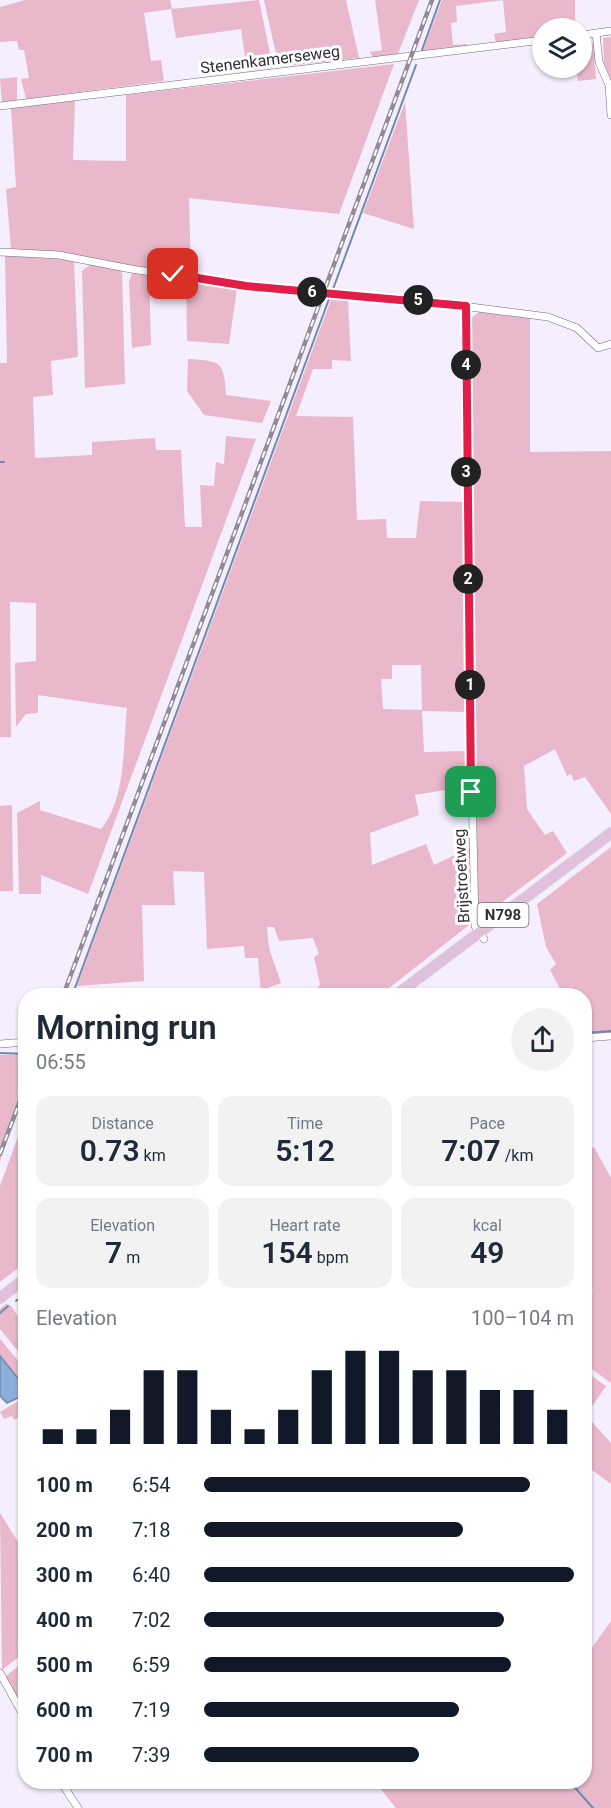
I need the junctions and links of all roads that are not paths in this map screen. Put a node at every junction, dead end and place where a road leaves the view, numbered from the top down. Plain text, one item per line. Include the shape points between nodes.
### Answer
1 (611, 31) edge
2 (596, 33) junction
3 (592, 34) edge
4 (532, 41) edge
5 (0, 106) edge
6 (611, 115) edge
7 (0, 252) edge
8 (466, 306) junction
9 (611, 344) edge
10 (611, 833) edge
11 (481, 936) junction
12 (406, 988) edge
13 (611, 1036) edge
14 (592, 1037) edge
15 (18, 1043) edge
16 (0, 1044) edge
17 (18, 1284) edge
18 (0, 1298) edge
19 (0, 1673) edge
20 (18, 1706) edge
21 (65, 1789) edge
22 (78, 1808) edge

1 - 2 street
2 - 3 street
2 - 6 street via 598,62 609,85
4 - 5 street, Stenenkamerseweg
7 - 8 street via 59,255 246,286
8 - 9 street via 559,320 577,328 598,348
8 - 11 street, Brijstroetweg via 470,726 475,926
10 - 11 main road, N798
11 - 12 main road, N798
13 - 14 street
15 - 16 street
17 - 18 main road
19 - 20 street
21 - 22 street

